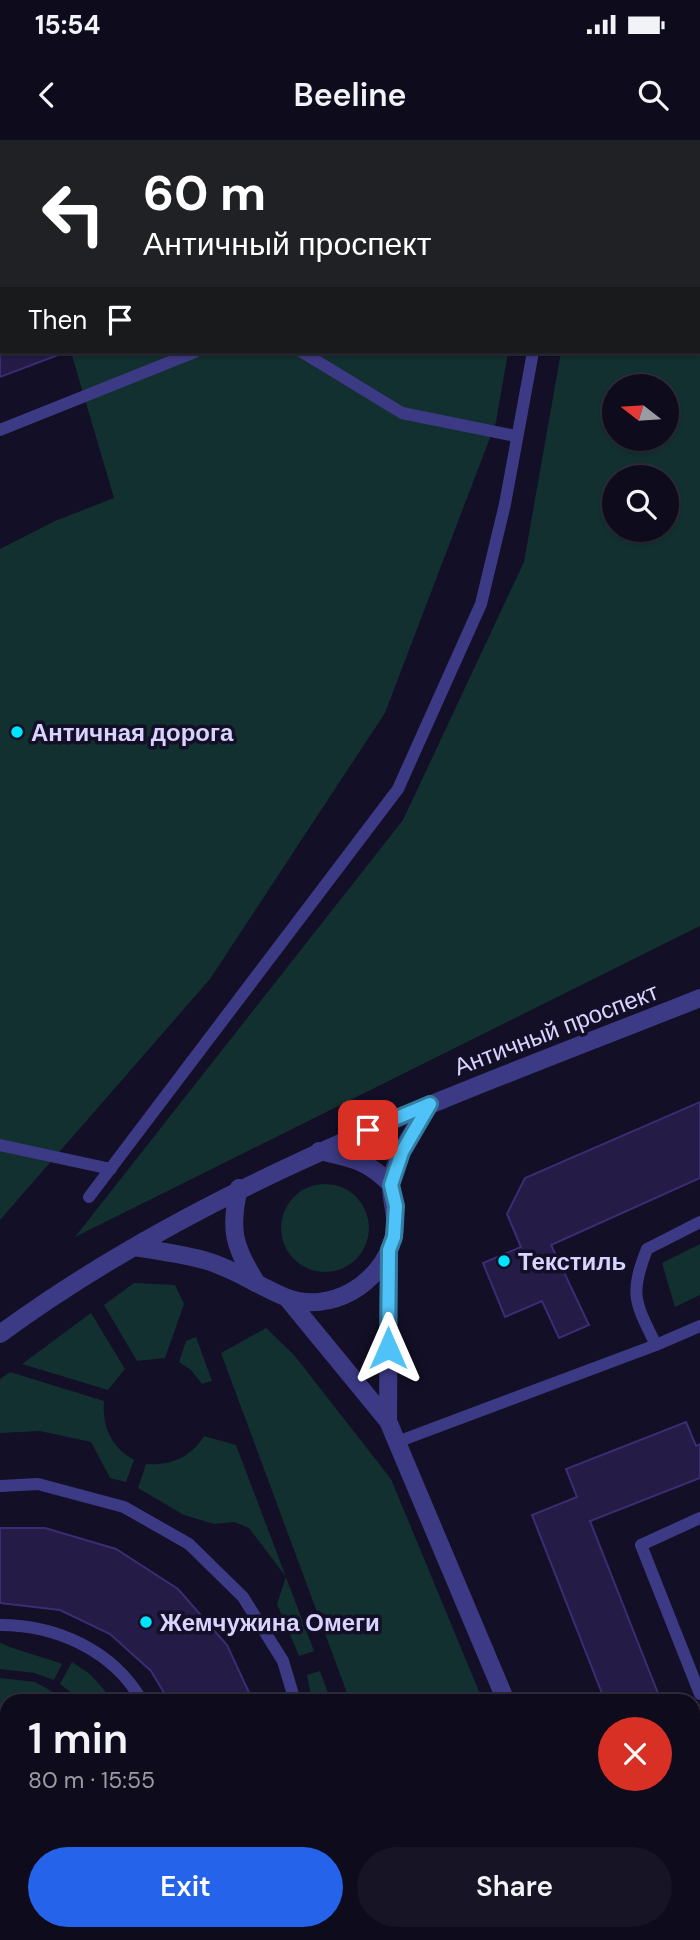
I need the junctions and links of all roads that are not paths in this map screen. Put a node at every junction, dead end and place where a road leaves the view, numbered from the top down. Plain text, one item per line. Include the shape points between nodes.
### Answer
1 (190, 354) edge
2 (305, 354) edge
3 (533, 354) edge
4 (0, 430) edge
5 (516, 436) junction
6 (700, 998) edge
7 (430, 1104) junction
8 (0, 1145) edge
9 (319, 1151) junction
10 (111, 1169) junction
11 (391, 1185) junction
12 (239, 1188) junction
13 (89, 1197) dead end
14 (700, 1222) edge
15 (134, 1247) junction
16 (389, 1250) junction
17 (256, 1282) junction
18 (288, 1298) junction
19 (700, 1326) edge
20 (0, 1334) edge
21 (656, 1345) junction
22 (388, 1421) junction
23 (397, 1441) junction
24 (0, 1486) edge
25 (700, 1518) edge
26 (0, 1625) edge
27 (138, 1694) edge
28 (293, 1694) edge
29 (503, 1694) edge
30 (700, 1694) edge

1 - 4 lane
2 - 5 lane via 402,413
3 - 5 lane
5 - 10 lane via 481,604 398,789
6 - 7 street, Античный проспект
7 - 9 street, Античный проспект
7 - 11 street via 402,1152
8 - 10 lane
9 - 11 street via 376,1168
9 - 12 street, Античный проспект
10 - 13 lane
11 - 16 street via 396,1206
12 - 15 street, Античный проспект
12 - 17 street via 234,1234 239,1255
14 - 21 lane via 647,1249 635,1278 636,1305
15 - 17 street via 208,1261
15 - 20 street, Античный проспект via 77,1279
16 - 18 street via 376,1275 353,1292 324,1302
16 - 22 street
17 - 18 street
18 - 22 street
19 - 21 lane
21 - 23 lane
22 - 23 street
23 - 29 street
24 - 28 lane via 38,1484 124,1507 189,1544 243,1597 282,1661
25 - 30 lane via 641,1545
26 - 27 lane via 27,1625 68,1636 104,1657

